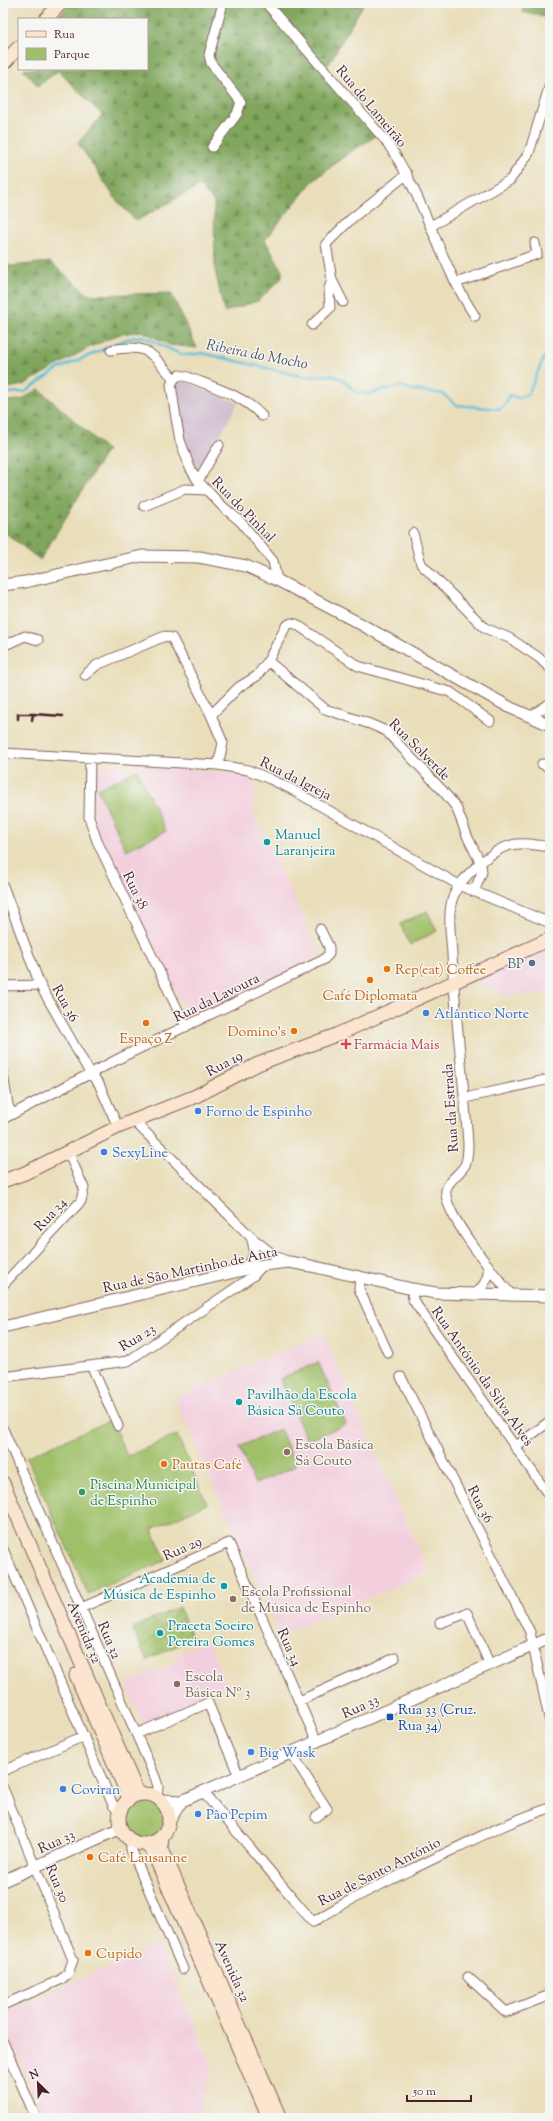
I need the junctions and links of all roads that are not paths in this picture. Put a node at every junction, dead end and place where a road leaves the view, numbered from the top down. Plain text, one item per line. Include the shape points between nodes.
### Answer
1 (61, 3) edge
2 (223, 3) edge
3 (266, 3) edge
4 (47, 18) edge
5 (18, 48) edge
6 (3, 64) edge
7 (550, 84) edge
8 (548, 97) edge
9 (212, 146) dead end
10 (407, 174) junction
11 (431, 226) junction
12 (535, 243) dead end
13 (332, 280) junction
14 (456, 283) junction
15 (343, 302) dead end
16 (475, 316) dead end
17 (312, 325) dead end
18 (111, 350) dead end
19 (174, 379) junction
20 (262, 416) dead end
21 (219, 445) dead end
22 (198, 481) junction
23 (206, 490) junction
24 (144, 506) dead end
25 (413, 533) dead end
26 (277, 580) junction
27 (3, 585) edge
28 (38, 640) dead end
29 (3, 646) edge
30 (268, 661) junction
31 (550, 668) edge
32 (85, 675) dead end
33 (550, 703) edge
34 (211, 715) junction
35 (531, 716) junction
36 (490, 721) dead end
37 (550, 726) edge
38 (3, 753) edge
39 (90, 758) junction
40 (218, 765) junction
41 (550, 847) edge
42 (481, 864) junction
43 (459, 885) junction
44 (3, 886) edge
45 (474, 892) junction
46 (550, 923) edge
47 (320, 929) dead end
48 (550, 939) edge
49 (453, 983) junction
50 (40, 985) junction
51 (3, 986) edge
52 (186, 1027) junction
53 (90, 1073) junction
54 (3, 1074) edge
55 (550, 1079) edge
56 (465, 1098) junction
57 (12, 1114) junction
58 (3, 1119) edge
59 (133, 1120) junction
60 (118, 1127) junction
61 (68, 1152) junction
62 (3, 1181) edge
63 (251, 1237) junction
64 (289, 1262) junction
65 (488, 1265) junction
66 (263, 1266) junction
67 (236, 1272) junction
68 (360, 1277) junction
69 (487, 1282) junction
70 (3, 1285) edge
71 (412, 1289) junction
72 (474, 1295) junction
73 (491, 1296) junction
74 (512, 1296) junction
75 (550, 1296) edge
76 (3, 1327) edge
77 (388, 1354) dead end
78 (92, 1367) junction
79 (3, 1377) edge
80 (401, 1377) dead end
81 (550, 1421) edge
82 (118, 1426) dead end
83 (3, 1429) edge
84 (515, 1447) junction
85 (3, 1483) edge
86 (550, 1497) edge
87 (3, 1506) edge
88 (229, 1542) joint
89 (3, 1549) edge
90 (81, 1608) junction
91 (440, 1623) dead end
92 (550, 1638) edge
93 (534, 1646) junction
94 (395, 1658) dead end
95 (490, 1665) junction
96 (299, 1701) junction
97 (550, 1722) edge
98 (136, 1734) junction
99 (84, 1736) junction
100 (317, 1742) junction
101 (291, 1753) junction
102 (3, 1771) edge
103 (239, 1776) junction
104 (3, 1788) edge
105 (203, 1792) junction
106 (134, 1796) junction
107 (160, 1799) junction
108 (182, 1801) junction
109 (550, 1808) edge
110 (120, 1813) junction
111 (316, 1817) dead end
112 (170, 1819) junction
113 (121, 1828) junction
114 (162, 1837) junction
115 (131, 1840) junction
116 (145, 1844) junction
117 (36, 1866) junction
118 (3, 1881) edge
119 (183, 1969) dead end
120 (468, 1977) dead end
121 (550, 1995) edge
122 (3, 2005) edge
123 (3, 2042) edge
124 (36, 2118) edge
125 (269, 2118) edge
126 (280, 2118) edge

1 - 4 main road
2 - 9 street via 209,55 211,63 241,102 237,114
3 - 10 street, Rua do Lameirão via 385,140
5 - 6 main road
7 - 8 street
8 - 11 street via 529,153 510,180
10 - 11 street, Rua do Lameirão
10 - 13 street via 326,244
11 - 14 street, Rua do Lameirão
12 - 14 street via 536,254
13 - 15 street
13 - 17 street via 329,288 330,308
14 - 16 street, Rua do Lameirão
18 - 19 street via 127,347 147,350
19 - 20 street via 179,375 188,377 241,399
19 - 22 street, Rua do Pinhal via 171,385 180,440 190,468
21 - 22 street, Rua do Pinhal
22 - 23 street, Rua do Pinhal
23 - 24 street via 186,489
23 - 26 street, Rua do Pinhal via 240,521 273,561
25 - 31 street via 421,564 485,628 509,638
26 - 27 street via 246,566 199,557 142,556
26 - 35 street via 511,708
28 - 29 street via 25,636
30 - 34 street via 257,676 239,687
30 - 36 street via 286,626 296,624 358,666 450,692
30 - 42 street, Rua Solverde via 325,709 370,724 390,735 456,807
32 - 34 street via 96,664 165,636 172,638
33 - 35 street
34 - 40 street via 223,743
35 - 37 street
38 - 39 street, Rua da Igreja
39 - 40 street, Rua da Igreja
39 - 52 street, Rua 38 via 88,817
40 - 43 street, Rua da Igreja via 248,770 291,789
41 - 42 street via 511,845 499,850
42 - 43 street
42 - 45 street via 482,872
43 - 45 street, Rua da Igreja
43 - 49 street, Rua da Estrada via 450,911
44 - 50 street, Rua 36
45 - 46 street, Rua da Igreja
47 - 52 street, Rua da Lavoura via 329,947 329,954 323,960
48 - 49 main road, Rua 19
49 - 56 street, Rua da Estrada
49 - 59 main road, Rua 19 via 336,1035 258,1064 196,1096
50 - 51 street
50 - 53 street, Rua 36
52 - 53 street, Rua da Lavoura
53 - 57 street, Rua da Lavoura
53 - 60 street, Rua 36 via 99,1084
54 - 57 street
55 - 56 street
56 - 65 street, Rua da Estrada via 468,1156 464,1166 446,1189 446,1197 465,1236
57 - 58 street, Rua da Lavoura
59 - 60 main road, Rua 19
59 - 63 street
60 - 61 main road, Rua 19
61 - 62 main road, Rua 19
61 - 70 street, Rua 34 via 82,1183 84,1192 81,1201
63 - 64 street via 275,1256
63 - 67 street via 254,1246 253,1260
64 - 66 street, Rua de São Martinho de Anta
64 - 68 street, Rua de São Martinho de Anta
65 - 69 street
65 - 74 street, Rua da Estrada
66 - 67 street, Rua de São Martinho de Anta
66 - 78 street, Rua 23 via 254,1276 132,1359
67 - 76 street, Rua de São Martinho de Anta
68 - 71 street, Rua de São Martinho de Anta
68 - 77 street via 359,1289
69 - 72 street
69 - 73 street
71 - 72 street, Rua de São Martinho de Anta
71 - 84 street, Rua António da Silva Alves via 413,1300
72 - 73 street, Rua de São Martinho de Anta
73 - 74 street, Rua de São Martinho de Anta
74 - 75 street, Rua de São Martinho de Anta
78 - 79 street, Rua 23
78 - 82 street
80 - 93 street, Rua 36 via 523,1618
81 - 84 street
83 - 90 street, Rua 32
84 - 86 street, Rua António da Silva Alves
85 - 106 main road, Avenida 32
87 - 106 main road, Avenida 32
88 - 90 street, Rua 29
88 - 96 street, Rua 34
89 - 99 street
90 - 98 street, Rua 32
91 - 95 street via 467,1613
92 - 93 street, Rua 33
93 - 95 street, Rua 33
93 - 97 street, Rua 36 via 534,1656
94 - 96 street
95 - 100 street, Rua 33
96 - 100 street, Rua 34
98 - 103 street via 208,1703
98 - 107 street, Rua 32 via 158,1786
99 - 102 street
99 - 110 street via 113,1805
100 - 101 street, Rua 33
101 - 103 street, Rua 33
101 - 111 street via 327,1809
103 - 105 street, Rua 33
104 - 117 street, Rua 30
105 - 108 street, Rua 33
105 - 109 street, Rua de Santo António via 313,1922 335,1908 459,1846 523,1817
106 - 107 main road via 151,1794
106 - 110 main road
107 - 108 street, Rua 33
107 - 112 main road via 166,1806
108 - 112 street
110 - 113 main road
112 - 114 main road
113 - 115 main road
113 - 117 street, Rua 33
114 - 116 main road
114 - 126 main road, Avenida 32 via 161,1847
115 - 116 main road
115 - 119 street via 131,1849
116 - 125 main road, Avenida 32 via 152,1850
117 - 118 street, Rua 33
117 - 122 street, Rua 30 via 72,1954 72,1967 60,1980
120 - 121 street via 506,2012
123 - 124 street

